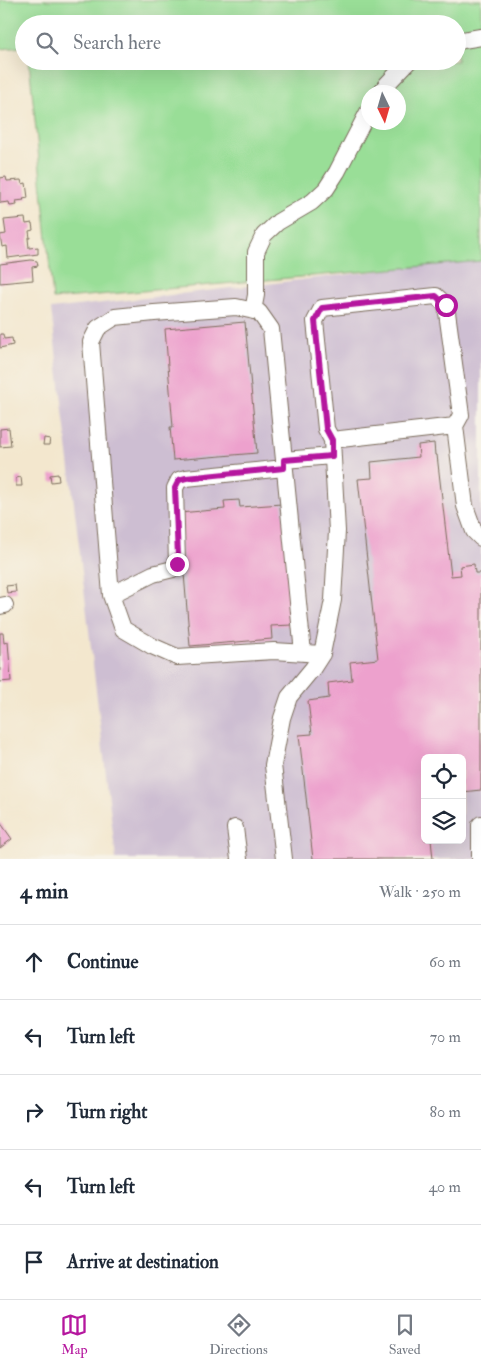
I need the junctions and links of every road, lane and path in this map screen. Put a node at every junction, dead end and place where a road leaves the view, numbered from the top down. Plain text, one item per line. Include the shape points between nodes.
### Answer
1 (481, 37) edge
2 (466, 40) edge
3 (400, 70) edge
4 (386, 85) edge
5 (361, 126) edge
6 (253, 311) junction
7 (455, 426) junction
8 (332, 448) junction
9 (284, 464) junction
10 (481, 538) edge
11 (111, 595) junction
12 (303, 653) junction
13 (322, 654) junction
14 (481, 824) edge
15 (235, 828) dead end
16 (239, 859) edge
17 (284, 859) edge
18 (480, 859) edge

1 - 2 lane
3 - 4 lane
5 - 6 lane via 326,189 264,235 256,252
6 - 9 lane via 259,312 271,329
6 - 11 lane via 236,307 115,317 98,328 91,342
7 - 8 lane
7 - 8 lane via 461,415 446,305 436,296 322,308 315,321 326,429
7 - 10 lane via 465,506 474,531
8 - 9 lane
8 - 13 lane via 337,532 332,600
9 - 11 lane via 179,480 175,488 177,564 173,569 153,574
9 - 12 lane
11 - 12 lane via 123,629 177,657 274,650
12 - 13 lane
13 - 17 lane via 289,697 273,765
14 - 18 lane
15 - 16 lane

